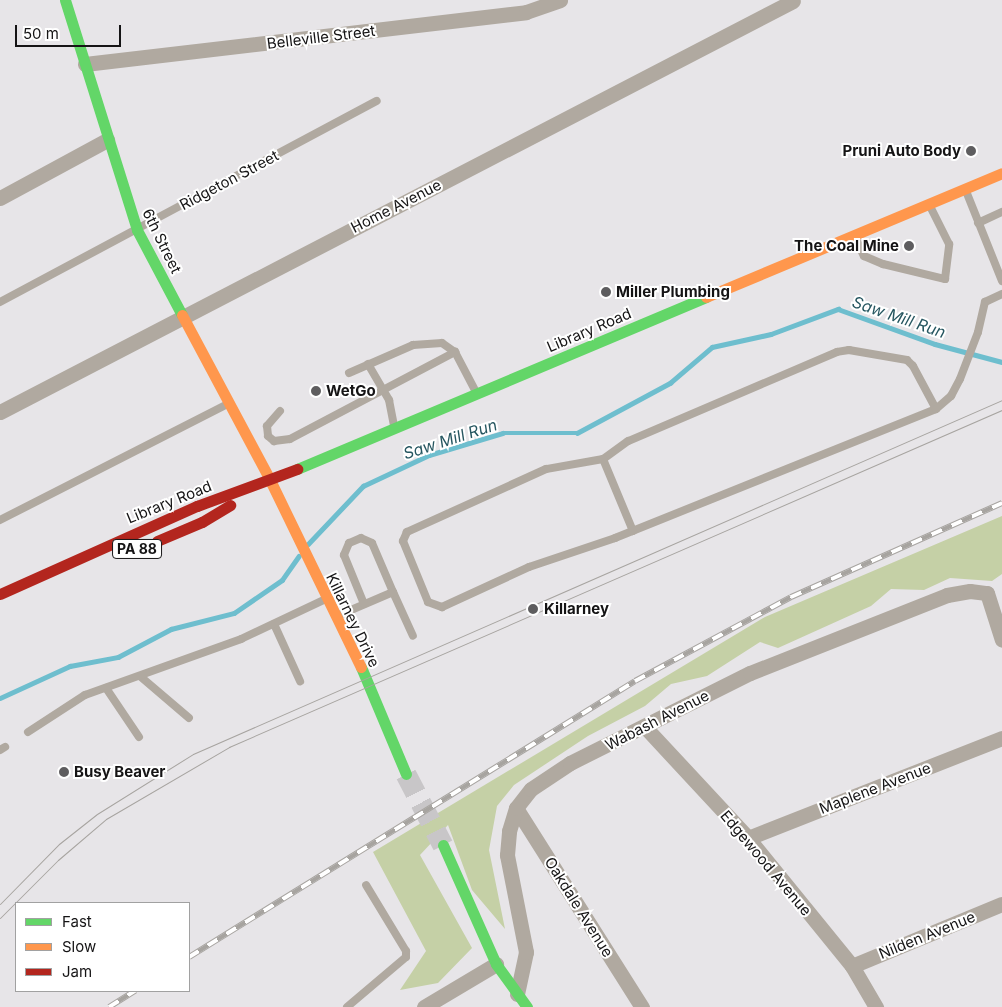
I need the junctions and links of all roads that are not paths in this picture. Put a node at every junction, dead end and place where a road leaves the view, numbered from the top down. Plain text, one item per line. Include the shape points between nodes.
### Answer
1 (65, 0) edge
2 (557, 1) edge
3 (793, 1) edge
4 (85, 64) junction
5 (377, 101) dead end
6 (107, 140) junction
7 (1002, 173) edge
8 (965, 189) junction
9 (0, 198) edge
10 (930, 204) junction
11 (1002, 212) edge
12 (978, 223) junction
13 (137, 230) junction
14 (854, 236) junction
15 (1002, 281) edge
16 (1002, 294) edge
17 (0, 302) edge
18 (184, 315) junction
19 (455, 352) junction
20 (368, 364) junction
21 (349, 373) dead end
22 (380, 389) junction
23 (477, 394) junction
24 (228, 404) junction
25 (936, 409) junction
26 (280, 411) dead end
27 (0, 412) edge
28 (394, 428) junction
29 (603, 459) junction
30 (270, 480) junction
31 (0, 520) edge
32 (633, 531) junction
33 (149, 544) dead end
34 (393, 592) junction
35 (0, 594) edge
36 (326, 599) junction
37 (364, 604) junction
38 (335, 617) junction
39 (274, 624) junction
40 (413, 636) dead end
41 (1002, 640) edge
42 (141, 678) junction
43 (300, 681) dead end
44 (106, 688) junction
45 (189, 718) dead end
46 (645, 727) junction
47 (28, 732) dead end
48 (140, 737) dead end
49 (1002, 738) edge
50 (406, 774) tunnel mouth
51 (516, 808) junction
52 (748, 838) junction
53 (443, 845) tunnel mouth
54 (366, 885) dead end
55 (1002, 904) edge
56 (496, 964) junction
57 (852, 966) junction
58 (518, 994) junction
59 (347, 1007) edge
60 (424, 1007) edge
61 (527, 1007) edge
62 (642, 1007) edge
63 (876, 1007) edge

1 - 4 main road, 6th Street
2 - 4 street, Belleville Street via 526,12
3 - 18 street, Home Avenue
4 - 6 main road, 6th Street
5 - 13 lane, Ridgeton Street
6 - 9 street
6 - 13 main road, 6th Street
7 - 8 main road, Library Road / PA 88
8 - 10 main road, Library Road / PA 88
8 - 12 lane
10 - 14 main road, Library Road / PA 88
10 - 14 lane via 949,244 945,279 883,264 864,256
11 - 12 lane
12 - 15 lane
13 - 17 lane, Ridgeton Street
13 - 18 main road, 6th Street
14 - 23 main road, Library Road / PA 88
16 - 25 lane via 985,302 978,332 960,378 951,396
18 - 24 main road, 6th Street
18 - 27 street, Home Avenue
19 - 20 lane via 449,345 426,342
19 - 22 lane
19 - 23 lane
20 - 21 lane
20 - 22 lane
22 - 26 lane via 290,440 274,441 268,436 267,426
22 - 28 lane via 389,400
23 - 28 main road, Library Road / PA 88
24 - 30 main road, 6th Street
24 - 31 lane
25 - 29 lane via 907,360 849,350 837,352 628,441
25 - 32 lane
28 - 30 main road, Library Road / PA 88
29 - 32 lane
29 - 32 lane via 546,469 407,532 404,541 428,602 442,607 529,567
30 - 33 main road, Library Road / PA 88 via 202,522
30 - 35 main road, Library Road / PA 88 via 196,506
30 - 36 main road, Killarney Drive
34 - 37 lane
34 - 37 lane via 372,543 360,538 350,543 344,556
34 - 40 lane
36 - 38 main road, Killarney Drive
36 - 39 lane
37 - 38 lane
38 - 50 main road, Killarney Drive via 374,696
39 - 42 lane
39 - 43 lane
41 - 46 street, Wabash Avenue via 987,593 970,591 947,595 829,639 750,673
42 - 44 lane
42 - 45 lane
44 - 47 lane via 84,695
44 - 48 lane
46 - 51 street, Wabash Avenue via 570,763 531,789
46 - 52 street, Edgewood Avenue
49 - 52 street, Maplene Avenue
51 - 58 street, Wabash Avenue via 509,831 507,856 526,952
51 - 62 street, Oakdale Avenue
52 - 57 street, Edgewood Avenue
53 - 56 main road
54 - 59 lane via 406,956
55 - 57 street, Nilden Avenue
56 - 58 main road
56 - 60 street
57 - 63 street, Edgewood Avenue
58 - 61 main road

